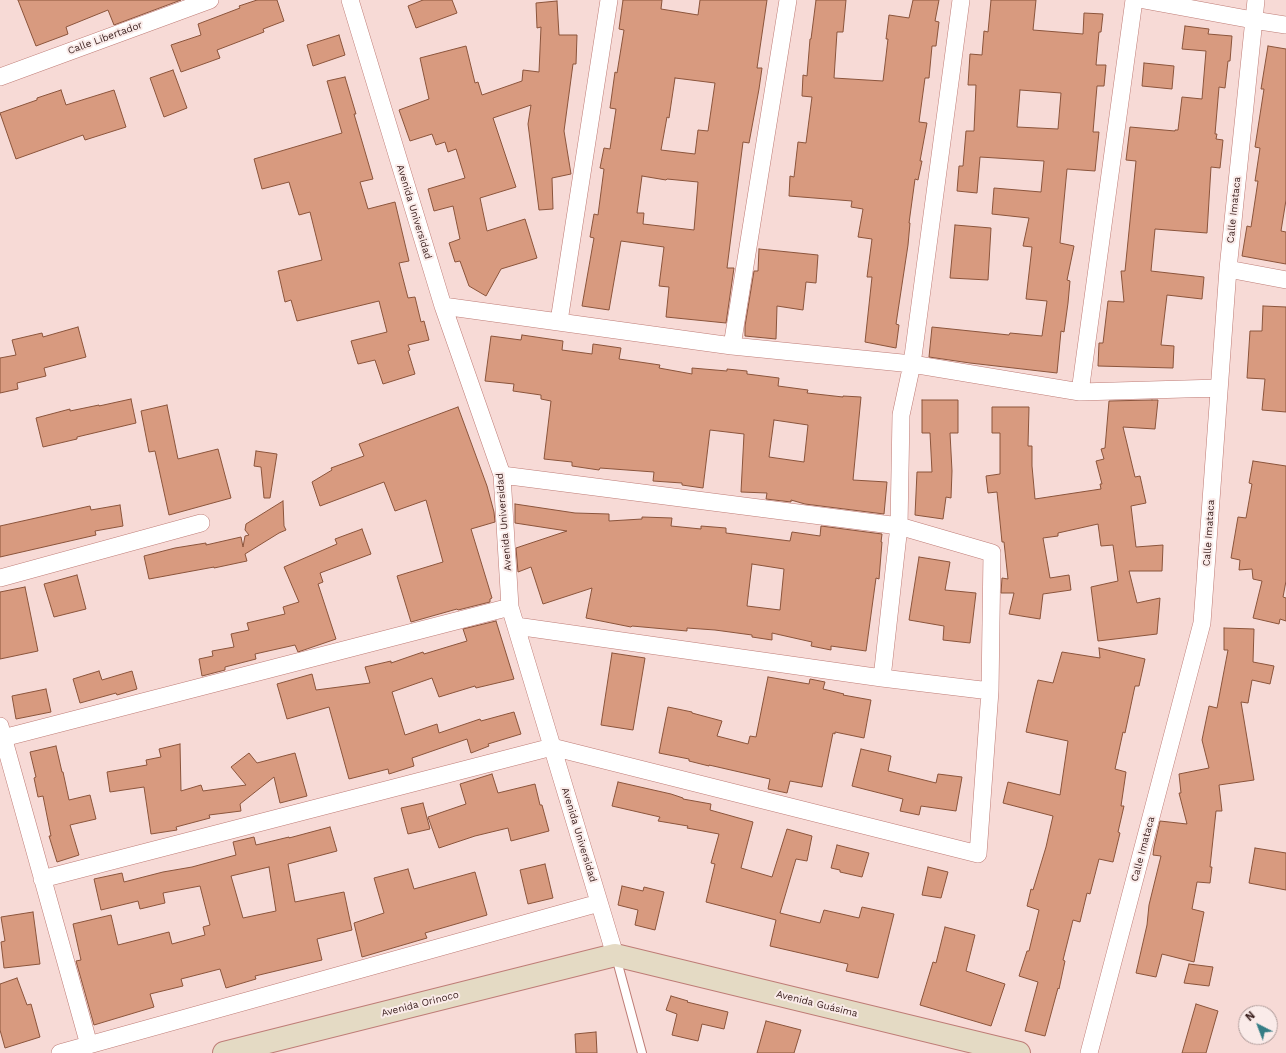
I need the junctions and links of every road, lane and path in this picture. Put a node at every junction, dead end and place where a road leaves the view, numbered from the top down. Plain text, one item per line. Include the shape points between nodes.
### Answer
1 (210, 0) edge
2 (350, 0) edge
3 (609, 0) edge
4 (788, 0) edge
5 (961, 0) edge
6 (1134, 0) edge
7 (1144, 0) edge
8 (1256, 0) edge
9 (1253, 20) junction
10 (1286, 25) edge
11 (0, 76) edge
12 (1228, 269) junction
13 (1286, 280) edge
14 (443, 306) junction
15 (559, 321) junction
16 (732, 346) junction
17 (912, 364) junction
18 (1219, 388) junction
19 (1080, 392) junction
20 (502, 475) junction
21 (201, 523) dead end
22 (899, 526) junction
23 (0, 578) edge
24 (510, 607) junction
25 (516, 626) junction
26 (882, 678) junction
27 (990, 691) junction
28 (2, 732) edge
29 (552, 747) junction
30 (42, 879) junction
31 (599, 903) junction
32 (615, 956) junction
33 (89, 1045) junction
34 (60, 1053) edge
35 (224, 1053) edge
36 (642, 1053) edge
37 (1018, 1053) edge
38 (1089, 1053) edge

1 - 11 street, Calle Libertador
2 - 14 street, Avenida Universidad
3 - 15 street
4 - 16 street
5 - 17 street
6 - 19 street
7 - 9 street
8 - 9 street, Calle Imataca
9 - 10 street
9 - 12 street, Calle Imataca
12 - 13 street
12 - 18 street, Calle Imataca
14 - 15 street
14 - 20 street, Avenida Universidad
15 - 16 street
16 - 17 street
17 - 19 street
17 - 22 street via 901,415
18 - 19 street
18 - 38 street, Calle Imataca via 1202,623
20 - 22 street
20 - 24 street, Avenida Universidad
21 - 23 street
22 - 26 street
22 - 27 street via 992,553
24 - 25 street, Avenida Universidad
24 - 28 street
25 - 26 street
25 - 29 street, Avenida Universidad
26 - 27 street
27 - 29 street via 978,854
28 - 30 street
29 - 30 street
29 - 31 street, Avenida Universidad
30 - 33 street
31 - 32 street, Avenida Universidad
31 - 33 street
32 - 35 main road, Avenida Orinoco
32 - 36 lane
32 - 37 main road, Avenida Guásima
33 - 34 street

